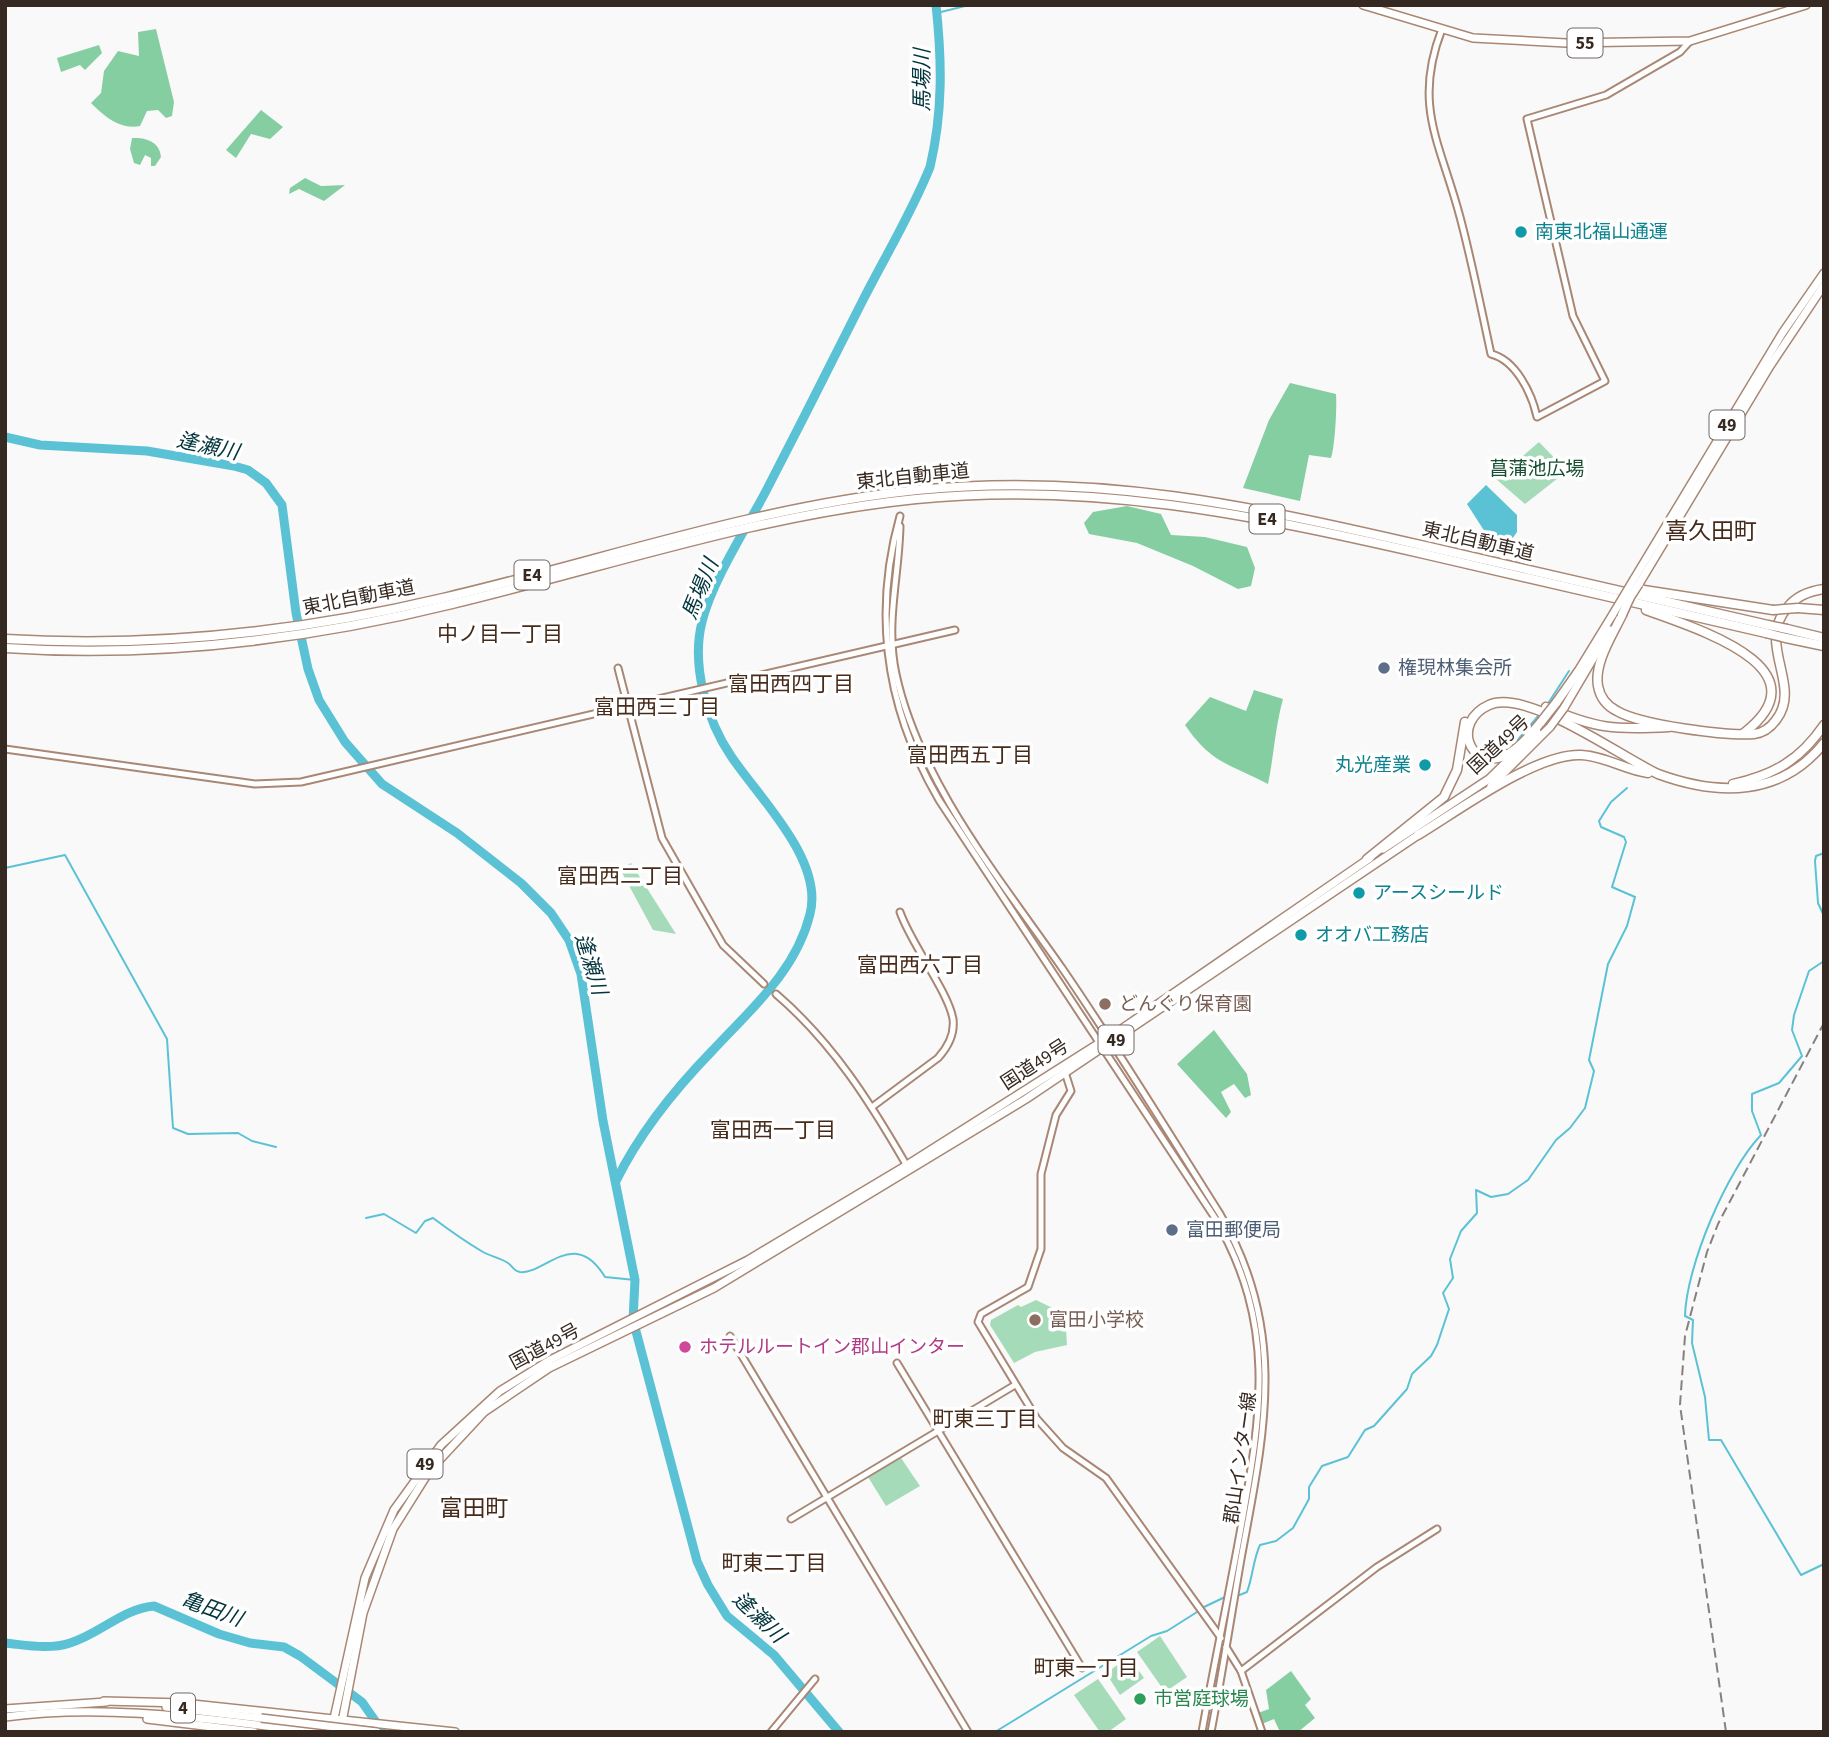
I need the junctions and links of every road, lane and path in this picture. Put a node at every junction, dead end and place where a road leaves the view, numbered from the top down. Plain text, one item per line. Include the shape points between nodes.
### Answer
1 (1363, 5) edge
2 (1806, 5) edge
3 (1442, 29) junction
4 (1690, 41) junction
5 (1824, 273) edge
6 (1824, 285) edge
7 (913, 495) junction
8 (897, 497) junction
9 (1549, 574) junction
10 (1636, 581) junction
11 (1824, 589) edge
12 (1630, 597) joint
13 (1614, 598) junction
14 (1824, 610) edge
15 (1618, 615) junction
16 (325, 627) junction
17 (1767, 629) junction
18 (955, 631) dead end
19 (284, 632) junction
20 (1786, 633) junction
21 (1824, 638) edge
22 (5, 639) edge
23 (889, 646) junction
24 (1824, 646) edge
25 (5, 648) edge
26 (618, 668) dead end
27 (1578, 672) joint
28 (1560, 705) junction
29 (629, 707) junction
30 (1545, 724) junction
31 (1824, 725) edge
32 (1679, 727) junction
33 (1744, 733) junction
34 (1824, 743) edge
35 (5, 749) edge
36 (1658, 774) junction
37 (1723, 787) junction
38 (1418, 835) junction
39 (1367, 859) junction
40 (900, 912) dead end
41 (764, 984) dead end
42 (776, 994) dead end
43 (1108, 1041) junction
44 (1100, 1046) junction
45 (1064, 1070) junction
46 (872, 1107) junction
47 (908, 1168) junction
48 (730, 1336) dead end
49 (897, 1363) dead end
50 (1015, 1385) junction
51 (939, 1431) junction
52 (827, 1498) junction
53 (791, 1519) dead end
54 (1437, 1528) dead end
55 (1221, 1638) junction
56 (1226, 1646) junction
57 (1082, 1668) dead end
58 (1241, 1671) junction
59 (815, 1679) dead end
60 (104, 1702) junction
61 (5, 1709) edge
62 (35, 1709) junction
63 (104, 1712) junction
64 (5, 1717) edge
65 (337, 1721) junction
66 (260, 1722) junction
67 (254, 1732) edge
68 (316, 1732) edge
69 (331, 1732) edge
70 (340, 1732) edge
71 (377, 1732) edge
72 (455, 1732) edge
73 (771, 1732) edge
74 (968, 1732) edge
75 (1202, 1732) edge
76 (1211, 1732) edge
77 (1262, 1732) edge

1 - 3 main road, 55
2 - 4 main road, 55
3 - 4 main road, 55 via 1501,42
3 - 4 street via 1429,70 1435,143 1459,214 1491,354 1515,371 1537,417 1605,381 1573,316 1527,119 1606,96
5 - 10 main road, 49 via 1783,332
6 - 10 main road, 49
7 - 8 highway, 東北自動車道 / E4
7 - 9 highway, 東北自動車道 / E4 via 1046,485 1163,493 1296,516
7 - 13 highway, 東北自動車道 / E4 via 1058,493 1175,503 1262,517
8 - 16 highway, 東北自動車道 / E4 via 733,531 459,603
8 - 16 highway, 東北自動車道 / E4 via 764,516
9 - 14 highway, bridge via 1773,610
9 - 17 highway, 東北自動車道 / E4
10 - 12 main road, 49, bridge
10 - 15 main road, 49, bridge
11 - 33 highway via 1800,596 1783,613 1774,641 1784,685 1783,708 1770,727 1756,734
12 - 15 highway, bridge
13 - 17 highway, 東北自動車道 / E4
13 - 33 highway via 1707,634 1762,667 1771,681 1772,700 1764,716
15 - 27 main road, 49
15 - 28 main road, 49
15 - 32 highway via 1598,673 1604,700 1628,716
16 - 19 highway, 東北自動車道 / E4
17 - 20 highway, 東北自動車道 / E4, bridge
18 - 23 street
19 - 22 highway, 東北自動車道 / E4 via 145,640
19 - 25 highway, 東北自動車道 / E4 via 147,649
20 - 21 highway, 東北自動車道 / E4
20 - 24 highway, 東北自動車道 / E4
23 - 23 street via 887,581 900,516 893,582
23 - 29 street
23 - 43 street, 郡山インター線 via 908,720 931,772
23 - 44 street via 894,694 926,777
26 - 29 street
27 - 28 highway
28 - 30 highway, bridge
29 - 35 street via 301,782 255,784
29 - 41 street via 662,838 723,945
30 - 36 highway via 1503,756 1479,755 1468,741 1468,728 1479,711 1501,701 1519,702 1544,711
30 - 38 main road, 国道49号 / 49 via 1501,778
30 - 39 main road, 国道49号 / 49 via 1489,779
31 - 37 highway via 1801,754 1779,770
32 - 33 highway
32 - 39 highway via 1601,727 1523,698 1492,698 1472,711 1465,722 1457,770 1444,797
34 - 37 highway via 1805,763 1778,780 1747,789
36 - 37 highway
36 - 38 highway via 1588,756 1551,758
38 - 43 main road, 国道49号 / 49
39 - 43 main road, 国道49号 / 49
40 - 46 street via 950,1009 953,1030 938,1058
42 - 46 street via 828,1044
43 - 44 main road, 国道49号 / 49
43 - 56 street, 郡山インター線 via 1232,1234 1250,1278 1262,1328 1267,1391 1262,1443
44 - 45 main road, 国道49号 / 49
44 - 55 street via 1226,1237 1256,1329 1261,1391 1257,1433
45 - 47 main road, 国道49号 / 49
45 - 50 street via 1071,1091 1056,1115 1041,1174 1041,1249 1028,1287 978,1318
46 - 47 street
47 - 65 main road, 国道49号 / 49 via 657,1312 541,1365 500,1391 441,1445 394,1510 365,1578
48 - 52 street
49 - 51 street
50 - 51 street
50 - 55 street via 1063,1448 1106,1478
51 - 52 street
51 - 57 street
52 - 53 street
52 - 74 street
54 - 58 street via 1377,1567
55 - 56 street
55 - 75 street
56 - 58 street
56 - 76 street, 郡山インター線
58 - 77 street
59 - 73 street
60 - 62 main road, 4
60 - 65 main road via 183,1703
60 - 66 main road, 4
61 - 62 main road, 4
62 - 63 main road, 4
62 - 64 main road, 4
63 - 66 main road, 4
63 - 67 main road
65 - 69 main road, 国道49号 / 49
65 - 70 main road, 国道49号 / 49
65 - 72 main road
66 - 68 main road, 4
66 - 71 main road, 4, bridge

